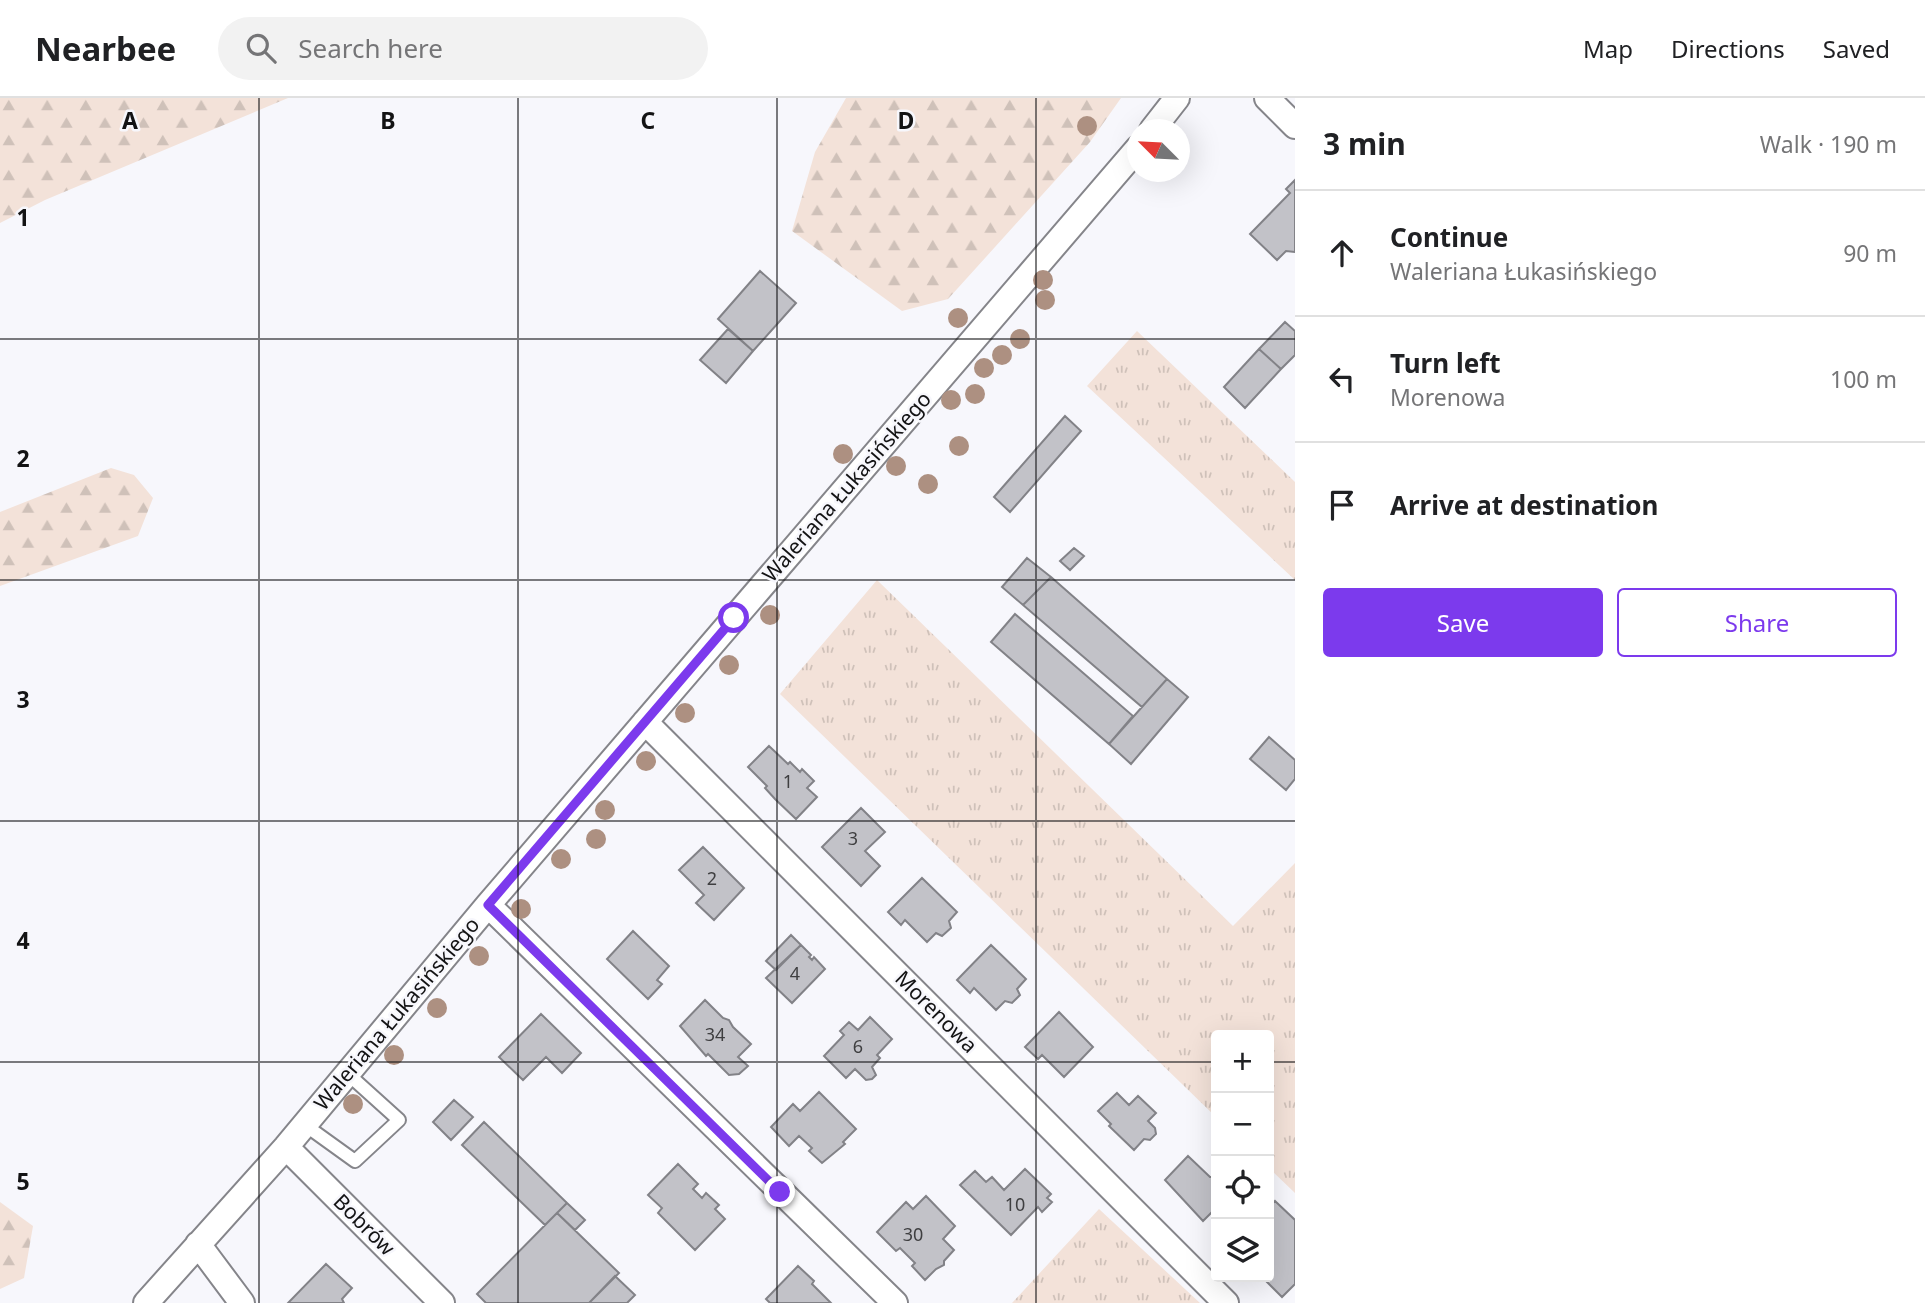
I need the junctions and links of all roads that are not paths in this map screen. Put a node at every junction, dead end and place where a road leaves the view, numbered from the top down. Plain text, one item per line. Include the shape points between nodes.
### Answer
1 (1177, 98) edge
2 (1267, 98) edge
3 (1161, 119) edge
4 (1295, 125) edge
5 (1127, 161) edge
6 (645, 722) junction
7 (488, 905) junction
8 (348, 1074) junction
9 (305, 1125) junction
10 (286, 1147) junction
11 (198, 1244) junction
12 (146, 1303) edge
13 (242, 1303) edge
14 (442, 1303) edge
15 (895, 1303) edge
16 (1226, 1303) edge

1 - 3 street
2 - 4 street
5 - 6 street, Waleriana Łukasińskiego
6 - 7 street, Waleriana Łukasińskiego
6 - 16 street, Morenowa
7 - 8 street, Waleriana Łukasińskiego
7 - 15 street
8 - 9 street, Waleriana Łukasińskiego
8 - 9 lane via 400,1121 355,1161
9 - 10 street, Waleriana Łukasińskiego
10 - 11 street, Waleriana Łukasińskiego
10 - 14 street, Bobrów
11 - 12 street, Waleriana Łukasińskiego
11 - 13 street

